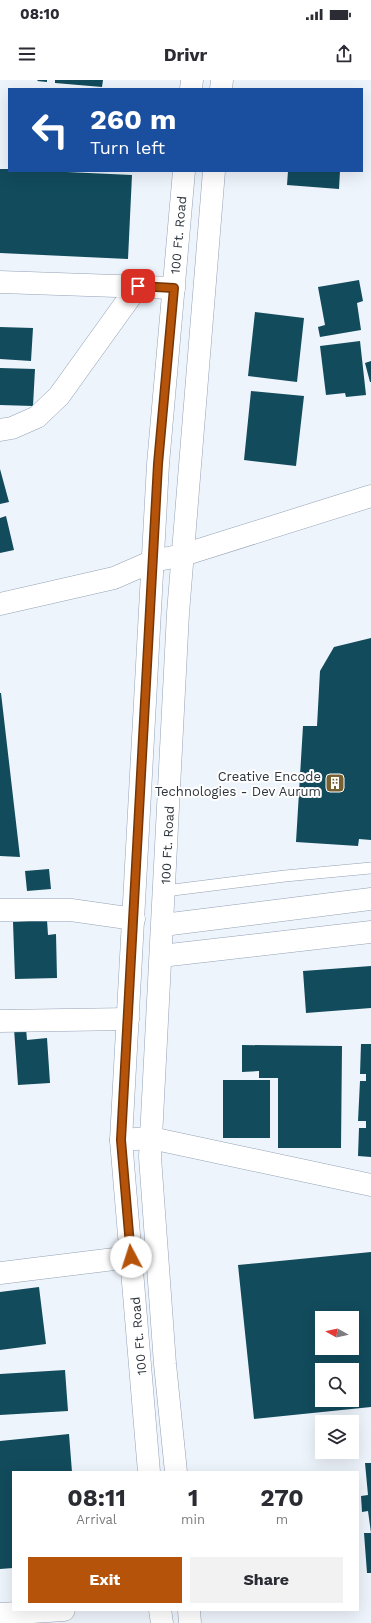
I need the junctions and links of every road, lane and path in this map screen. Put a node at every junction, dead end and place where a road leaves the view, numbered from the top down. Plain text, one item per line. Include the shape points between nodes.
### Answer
1 (184, 172) edge
2 (214, 172) edge
3 (0, 282) edge
4 (138, 286) junction
5 (174, 288) junction
6 (0, 430) edge
7 (371, 496) edge
8 (183, 555) junction
9 (153, 561) junction
10 (0, 604) edge
11 (371, 868) edge
12 (165, 891) junction
13 (371, 899) edge
14 (0, 910) edge
15 (134, 919) junction
16 (163, 925) junction
17 (371, 932) edge
18 (161, 956) junction
19 (128, 1019) junction
20 (0, 1021) edge
21 (151, 1138) junction
22 (121, 1140) junction
23 (371, 1185) edge
24 (131, 1257) junction
25 (0, 1273) edge
26 (149, 1471) edge
27 (176, 1471) edge
28 (48, 1611) edge
29 (160, 1611) edge
30 (189, 1611) edge
31 (0, 1614) edge
32 (162, 1623) edge
33 (190, 1623) edge

1 - 5 main road, 100 Ft. Road
2 - 8 main road, 100 Ft. Road
3 - 4 main road
4 - 5 main road
4 - 6 main road via 59,396 37,416 12,428
5 - 9 main road, 100 Ft. Road via 158,464
7 - 8 main road
8 - 9 main road
8 - 12 main road, 100 Ft. Road
9 - 10 main road via 114,578
9 - 15 main road, 100 Ft. Road
11 - 12 lane
12 - 16 main road, 100 Ft. Road
13 - 16 main road
14 - 15 main road via 72,910
15 - 19 main road, 100 Ft. Road
16 - 18 main road, 100 Ft. Road
17 - 18 main road
18 - 21 main road, 100 Ft. Road
19 - 20 main road
19 - 22 main road, 100 Ft. Road
21 - 22 main road
21 - 23 main road
21 - 27 main road, 100 Ft. Road via 150,1157 162,1324
22 - 24 main road, 100 Ft. Road
24 - 25 main road
24 - 26 main road, 100 Ft. Road
28 - 31 main road
29 - 32 main road
30 - 33 main road

